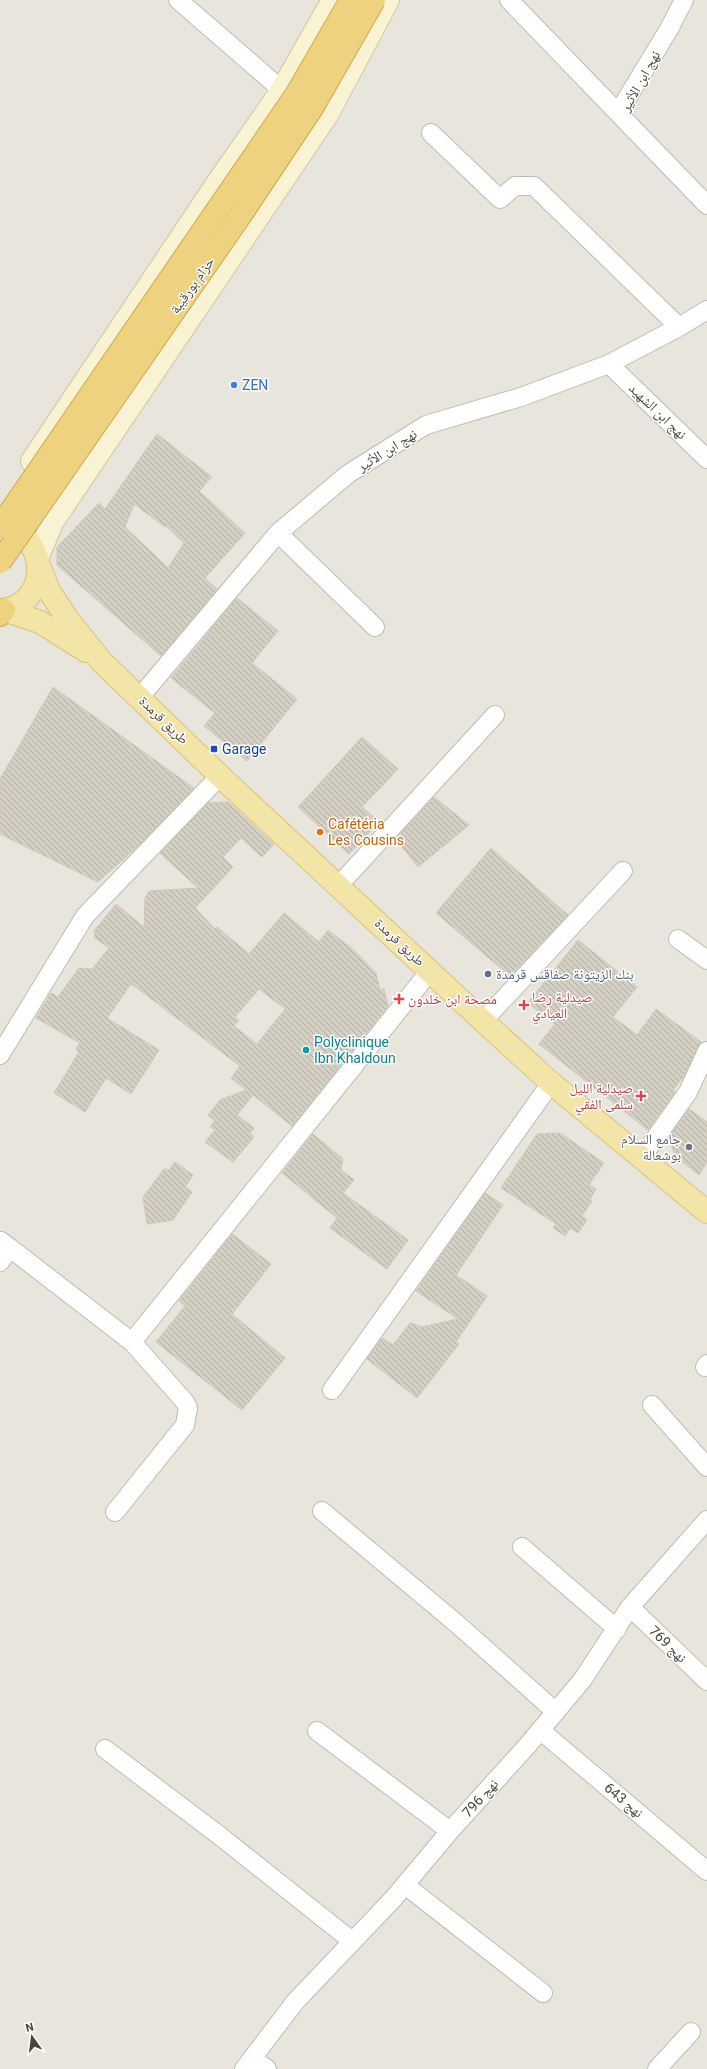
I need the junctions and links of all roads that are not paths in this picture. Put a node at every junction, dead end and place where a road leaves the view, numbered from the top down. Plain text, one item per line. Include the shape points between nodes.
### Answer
1 (178, 0) edge
2 (333, 0) edge
3 (351, 0) edge
4 (374, 0) edge
5 (388, 0) edge
6 (509, 0) edge
7 (684, 0) edge
8 (282, 90) junction
9 (618, 113) junction
10 (431, 133) dead end
11 (216, 185) junction
12 (707, 205) edge
13 (257, 220) junction
14 (707, 310) edge
15 (679, 327) junction
16 (609, 364) junction
17 (707, 459) edge
18 (0, 509) edge
19 (0, 526) edge
20 (278, 533) junction
21 (38, 560) junction
22 (0, 562) edge
23 (2, 612) edge
24 (375, 627) dead end
25 (102, 662) junction
26 (140, 697) junction
27 (495, 715) dead end
28 (220, 776) junction
29 (623, 871) dead end
30 (339, 885) junction
31 (678, 940) dead end
32 (707, 960) edge
33 (430, 971) junction
34 (483, 1021) junction
35 (707, 1051) edge
36 (0, 1055) edge
37 (552, 1082) junction
38 (642, 1158) junction
39 (706, 1208) edge
40 (3, 1250) edge
41 (132, 1342) junction
42 (332, 1390) dead end
43 (652, 1404) dead end
44 (707, 1466) edge
45 (322, 1511) dead end
46 (115, 1512) dead end
47 (707, 1520) edge
48 (522, 1547) dead end
49 (630, 1608) junction
50 (618, 1628) junction
51 (707, 1681) edge
52 (556, 1712) junction
53 (540, 1730) junction
54 (317, 1731) dead end
55 (105, 1749) dead end
56 (450, 1831) junction
57 (707, 1870) edge
58 (405, 1885) junction
59 (352, 1941) junction
60 (543, 1993) dead end
61 (691, 2032) dead end
62 (255, 2066) edge
63 (657, 2069) edge

1 - 8 street
2 - 8 main road
3 - 19 highway, حزام بورقيبة, bridge via 296,95
4 - 22 highway, حزام بورقيبة, bridge via 312,108
5 - 13 main road, حزام بورقيبة via 327,115
6 - 9 street
7 - 9 street, نهج ابن الأثير via 669,30
8 - 11 main road
9 - 12 street, نهج ابن الأثير
10 - 15 street via 500,199 515,186 534,186
11 - 13 main road
11 - 18 main road
13 - 21 main road, حزام بورقيبة via 53,522
14 - 15 street, نهج ابن الأثير
15 - 16 street, نهج ابن الأثير
16 - 17 street, نهج ابن الشهيد
16 - 20 street, نهج ابن الأثير via 521,397 426,425 348,474
19 - 21 main road, طريق قرمدة via 14,528 24,535 32,544
20 - 24 street
20 - 26 street, نهج ابن الأثير
21 - 23 main road via 38,577 34,589 21,602
21 - 25 main road, طريق قرمدة via 49,591
23 - 25 main road, طريق قرمدة via 40,622
25 - 26 main road, طريق قرمدة
26 - 28 main road, طريق قرمدة
27 - 30 street
28 - 30 main road, طريق قرمدة
28 - 36 street via 85,916
29 - 34 street
30 - 33 main road, طريق قرمدة
31 - 32 street
33 - 34 main road, طريق قرمدة
33 - 41 street
34 - 37 main road, طريق قرمدة
35 - 38 street via 688,1092
37 - 38 main road, طريق قرمدة
37 - 42 street
38 - 39 main road, طريق قرمدة
40 - 41 street
41 - 46 street via 179,1393 188,1408 185,1425
43 - 44 street
45 - 52 street via 456,1623
47 - 49 street, نهج 796
48 - 50 street
49 - 50 street, نهج 796
49 - 51 street, نهج 769
50 - 52 street, نهج 796 via 583,1679
52 - 53 street, نهج 796
53 - 56 street, نهج 796
53 - 57 street, نهج 643
54 - 56 street
55 - 59 street
56 - 58 street, نهج 796
58 - 59 street, نهج 796
58 - 60 street
59 - 62 street, نهج 796 via 295,2002
61 - 63 street

